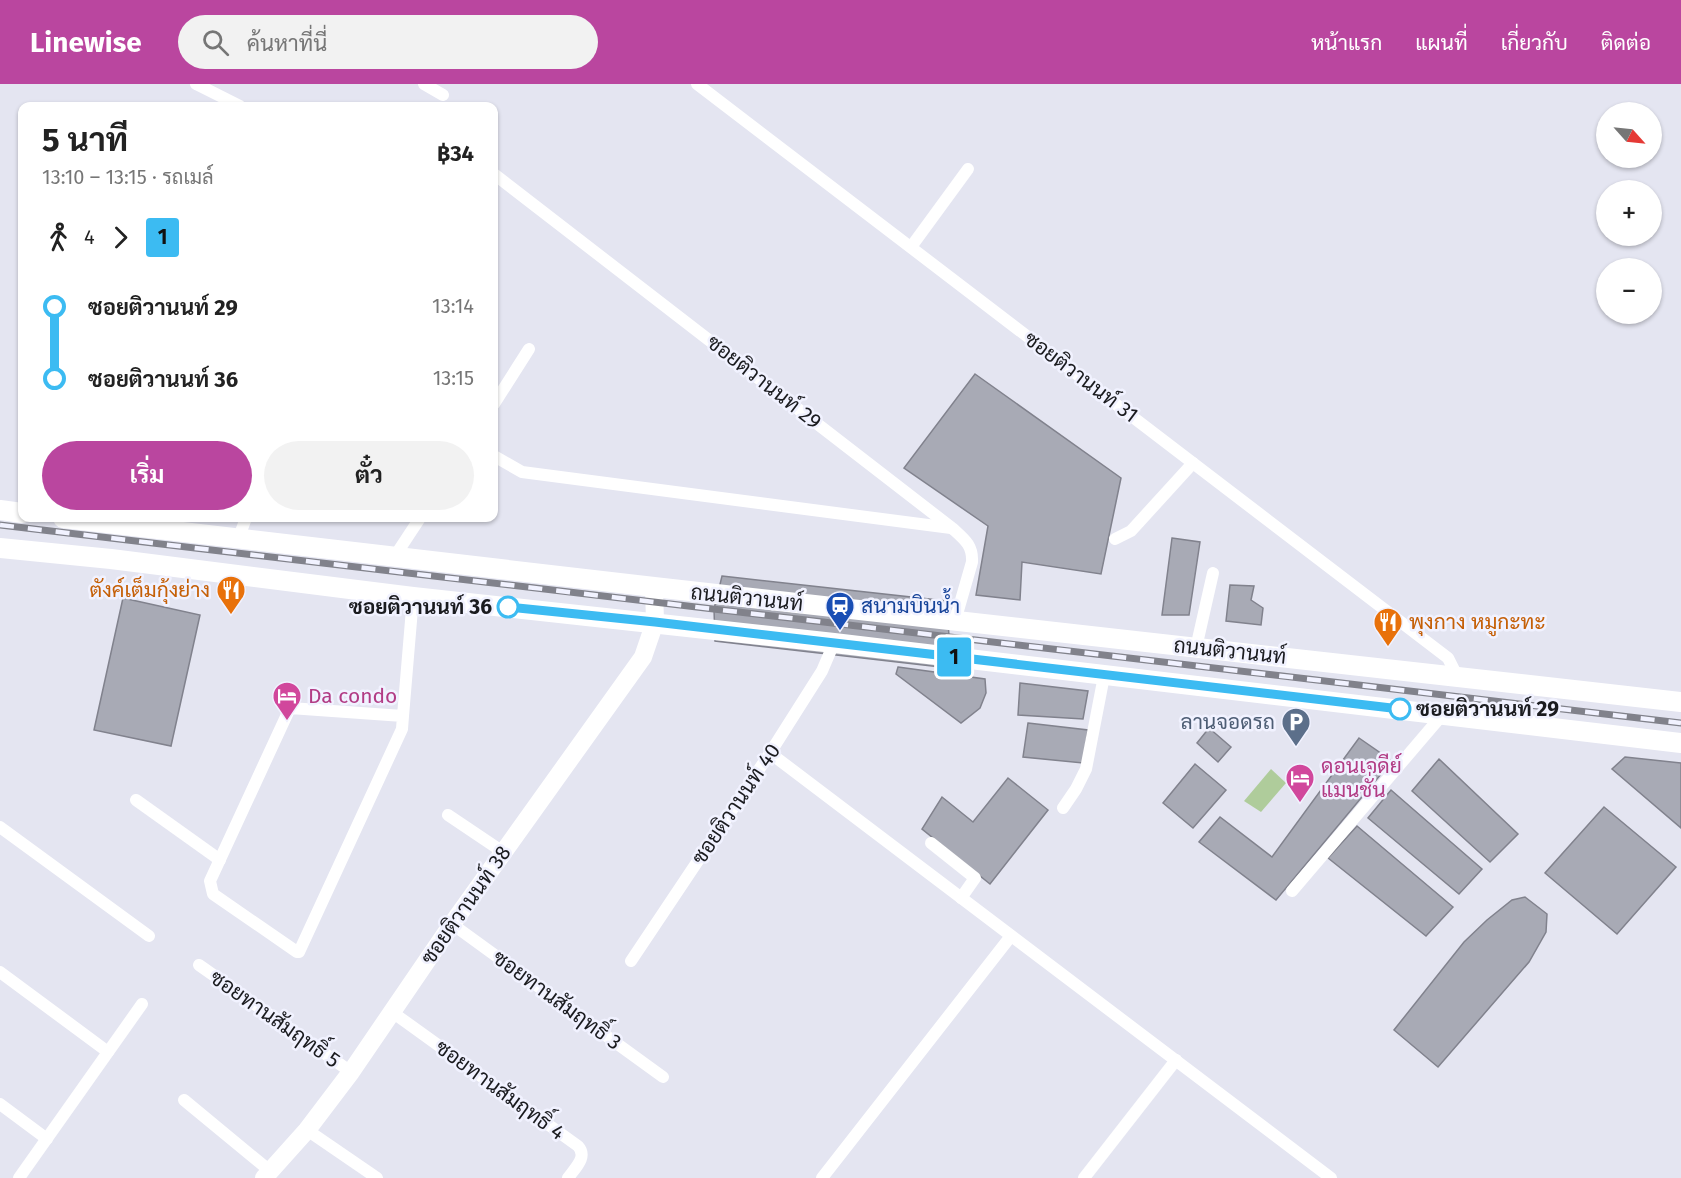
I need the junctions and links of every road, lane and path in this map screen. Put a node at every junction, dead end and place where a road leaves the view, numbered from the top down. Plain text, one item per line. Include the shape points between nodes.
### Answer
1 (196, 84) edge
2 (424, 84) edge
3 (697, 84) edge
4 (443, 95) dead end
5 (232, 102) edge
6 (968, 169) dead end
7 (498, 177) edge
8 (910, 247) junction
9 (529, 349) dead end
10 (498, 398) edge
11 (498, 458) edge
12 (1193, 463) junction
13 (0, 510) edge
14 (18, 512) edge
15 (100, 522) edge
16 (245, 522) edge
17 (417, 522) edge
18 (952, 528) junction
19 (239, 537) junction
20 (1114, 538) dead end
21 (0, 548) edge
22 (395, 556) junction
23 (1213, 573) dead end
24 (654, 587) junction
25 (413, 597) junction
26 (955, 621) junction
27 (655, 622) junction
28 (834, 643) junction
29 (1196, 648) junction
30 (1104, 676) junction
31 (1457, 676) junction
32 (1681, 702) edge
33 (1443, 714) junction
34 (403, 716) junction
35 (1681, 743) edge
36 (770, 753) junction
37 (136, 800) dead end
38 (1063, 808) dead end
39 (448, 815) dead end
40 (0, 827) edge
41 (931, 843) dead end
42 (503, 852) junction
43 (220, 860) junction
44 (1292, 891) dead end
45 (961, 898) junction
46 (452, 924) junction
47 (149, 936) dead end
48 (1011, 936) junction
49 (631, 961) dead end
50 (199, 965) dead end
51 (0, 972) edge
52 (142, 1004) dead end
53 (392, 1012) junction
54 (108, 1053) junction
55 (1176, 1060) junction
56 (351, 1072) junction
57 (663, 1077) dead end
58 (184, 1100) dead end
59 (0, 1104) edge
60 (307, 1130) junction
61 (46, 1139) junction
62 (267, 1175) edge
63 (19, 1178) edge
64 (377, 1178) edge
65 (568, 1178) edge
66 (822, 1178) edge
67 (1084, 1178) edge
68 (1330, 1178) edge

1 - 5 street
2 - 4 street
3 - 8 street, ซอยติวานนท์ 31
6 - 8 street
7 - 18 street, ซอยติวานนท์ 29
8 - 12 street, ซอยติวานนท์ 31
9 - 10 street
11 - 18 street via 522,472
12 - 20 street via 1131,531
12 - 31 street, ซอยติวานนท์ 31 via 1448,658
13 - 14 main road
15 - 19 main road, ถนนติวานนท์
16 - 19 street
17 - 22 street
18 - 26 street, ซอยติวานนท์ 29 via 969,544 972,553
19 - 22 main road, ถนนติวานนท์
21 - 25 main road, ถนนติวานนท์
22 - 24 main road, ถนนติวานนท์
23 - 29 street
24 - 26 main road, ถนนติวานนท์
24 - 27 street
25 - 27 main road, ถนนติวานนท์
25 - 34 street
26 - 29 main road, ถนนติวานนท์
27 - 28 main road, ถนนติวานนท์
27 - 42 street, ซอยติวานนท์ 38 via 643,657
28 - 30 main road, ถนนติวานนท์
28 - 36 street, ซอยติวานนท์ 40 via 822,671
29 - 31 main road, ถนนติวานนท์
30 - 33 main road, ถนนติวานนท์
30 - 38 street via 1086,769
31 - 32 main road, ถนนติวานนท์
33 - 35 main road, ถนนติวานนท์
33 - 44 street
34 - 43 street via 290,708
34 - 43 street via 402,729 299,952 213,894 210,881
36 - 45 street
36 - 49 street, ซอยติวานนท์ 40
37 - 43 street
39 - 42 street
40 - 47 street
41 - 45 street via 975,878
42 - 46 street, ซอยติวานนท์ 38
45 - 48 street
46 - 53 street, ซอยติวานนท์ 38
46 - 57 street, ซอยทานสัมฤทธิ์ 3
48 - 55 street
48 - 66 street
50 - 56 street, ซอยทานสัมฤทธิ์ 5
51 - 54 street
52 - 54 street
53 - 56 street, ซอยติวานนท์ 38
53 - 65 street, ซอยทานสัมฤทธิ์ 4 via 578,1146 582,1156
54 - 61 street
55 - 67 street
55 - 68 street
56 - 60 street, ซอยติวานนท์ 38
58 - 62 street
59 - 61 street
60 - 62 street, ซอยติวานนท์ 38
60 - 64 street
61 - 63 street

